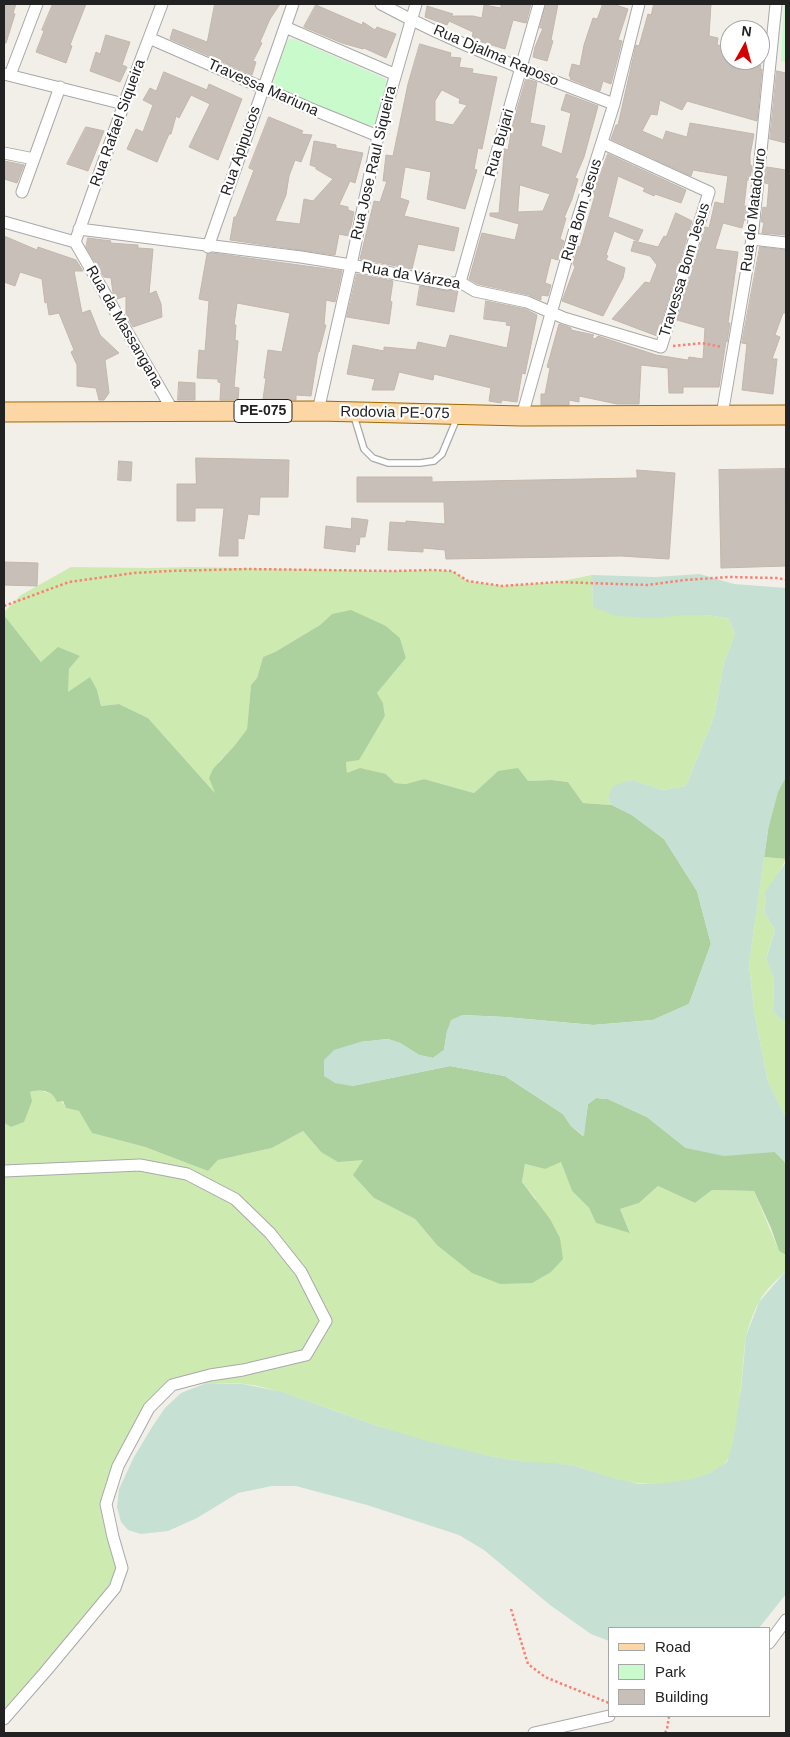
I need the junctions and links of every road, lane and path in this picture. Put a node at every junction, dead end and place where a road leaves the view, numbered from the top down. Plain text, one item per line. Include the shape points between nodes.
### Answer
1 (37, 4) edge
2 (162, 4) edge
3 (293, 4) edge
4 (381, 4) edge
5 (416, 4) edge
6 (539, 4) edge
7 (639, 4) edge
8 (776, 4) edge
9 (412, 20) junction
10 (285, 27) junction
11 (149, 38) junction
12 (521, 68) junction
13 (7, 74) edge
14 (394, 74) junction
15 (60, 87) junction
16 (264, 88) junction
17 (124, 104) junction
18 (614, 104) junction
19 (378, 136) junction
20 (602, 143) junction
21 (4, 153) edge
22 (34, 159) junction
23 (22, 192) dead end
24 (4, 222) edge
25 (79, 229) junction
26 (752, 239) junction
27 (76, 242) junction
28 (786, 243) edge
29 (208, 247) junction
30 (351, 265) junction
31 (460, 282) junction
32 (552, 312) junction
33 (661, 347) junction
34 (734, 349) junction
35 (173, 411) junction
36 (318, 411) junction
37 (4, 412) edge
38 (353, 412) junction
39 (458, 414) junction
40 (722, 415) junction
41 (786, 415) edge
42 (522, 416) junction
43 (786, 580) edge
44 (4, 606) edge
45 (4, 1171) edge
46 (510, 1609) dead end
47 (786, 1620) edge
48 (770, 1642) edge
49 (608, 1703) edge
50 (608, 1716) edge
51 (669, 1717) edge
52 (4, 1719) edge
53 (534, 1733) edge
54 (665, 1733) edge

1 - 13 street
2 - 11 street, Rua Rafael Siqueira
3 - 10 street, Rua Apipucos
4 - 9 street, Rua Djalma Raposo
5 - 9 street, Rua Jose Raul Siqueira
6 - 12 street, Rua Bujari
7 - 18 street, Rua Bom Jesus
8 - 26 street, Rua do Matadouro
9 - 12 street, Rua Djalma Raposo
9 - 14 street, Rua Jose Raul Siqueira
10 - 14 street
10 - 16 street, Rua Apipucos
11 - 16 street, Travessa Mariuna
11 - 17 street, Rua Rafael Siqueira
12 - 18 street, Rua Djalma Raposo
12 - 31 street, Rua Bujari
13 - 15 street
14 - 19 street, Rua Jose Raul Siqueira
15 - 17 street
15 - 22 street
16 - 19 street, Travessa Mariuna
16 - 29 street, Rua Apipucos
17 - 25 street, Rua Rafael Siqueira
18 - 20 street, Rua Bom Jesus
19 - 30 street, Rua Jose Raul Siqueira
20 - 32 street, Rua Bom Jesus
20 - 33 street, Travessa Bom Jesus via 709,192
21 - 22 street
22 - 23 street
24 - 27 street
25 - 27 street, Rua Rafael Siqueira
25 - 29 street, Rua da Várzea
26 - 28 street
26 - 34 street, Rua do Matadouro
27 - 35 street, Rua da Massangana
29 - 30 street, Rua da Várzea
30 - 31 street, Rua da Várzea via 447,284
30 - 36 street, Rua Jose Raul Siqueira
31 - 32 street, Rua da Várzea via 475,291 527,302
32 - 33 street, Rua da Várzea
32 - 42 street, Rua Bom Jesus
33 - 34 path via 702,343
34 - 40 street, Rua do Matadouro
35 - 36 main road, Rodovia PE-075 / PE-075
35 - 37 main road, Rodovia PE-075 / PE-075
36 - 38 main road, Rodovia PE-075 / PE-075
38 - 39 main road, Rodovia PE-075 / PE-075
38 - 39 lane via 364,449 374,458 388,463 434,461 442,454
39 - 42 main road, Rodovia PE-075 / PE-075
40 - 41 main road, Rodovia PE-075 / PE-075
40 - 42 main road, Rodovia PE-075 / PE-075
43 - 44 path via 729,577 647,585 557,582 502,586 468,582 452,571 433,570 169,571 69,582
45 - 52 street via 140,1165 186,1174 235,1200 270,1233 301,1272 326,1321 306,1355 172,1385 149,1408 118,1466 106,1504 122,1568 116,1588
46 - 49 path via 528,1664 545,1677
47 - 48 street
50 - 53 street
51 - 54 path

